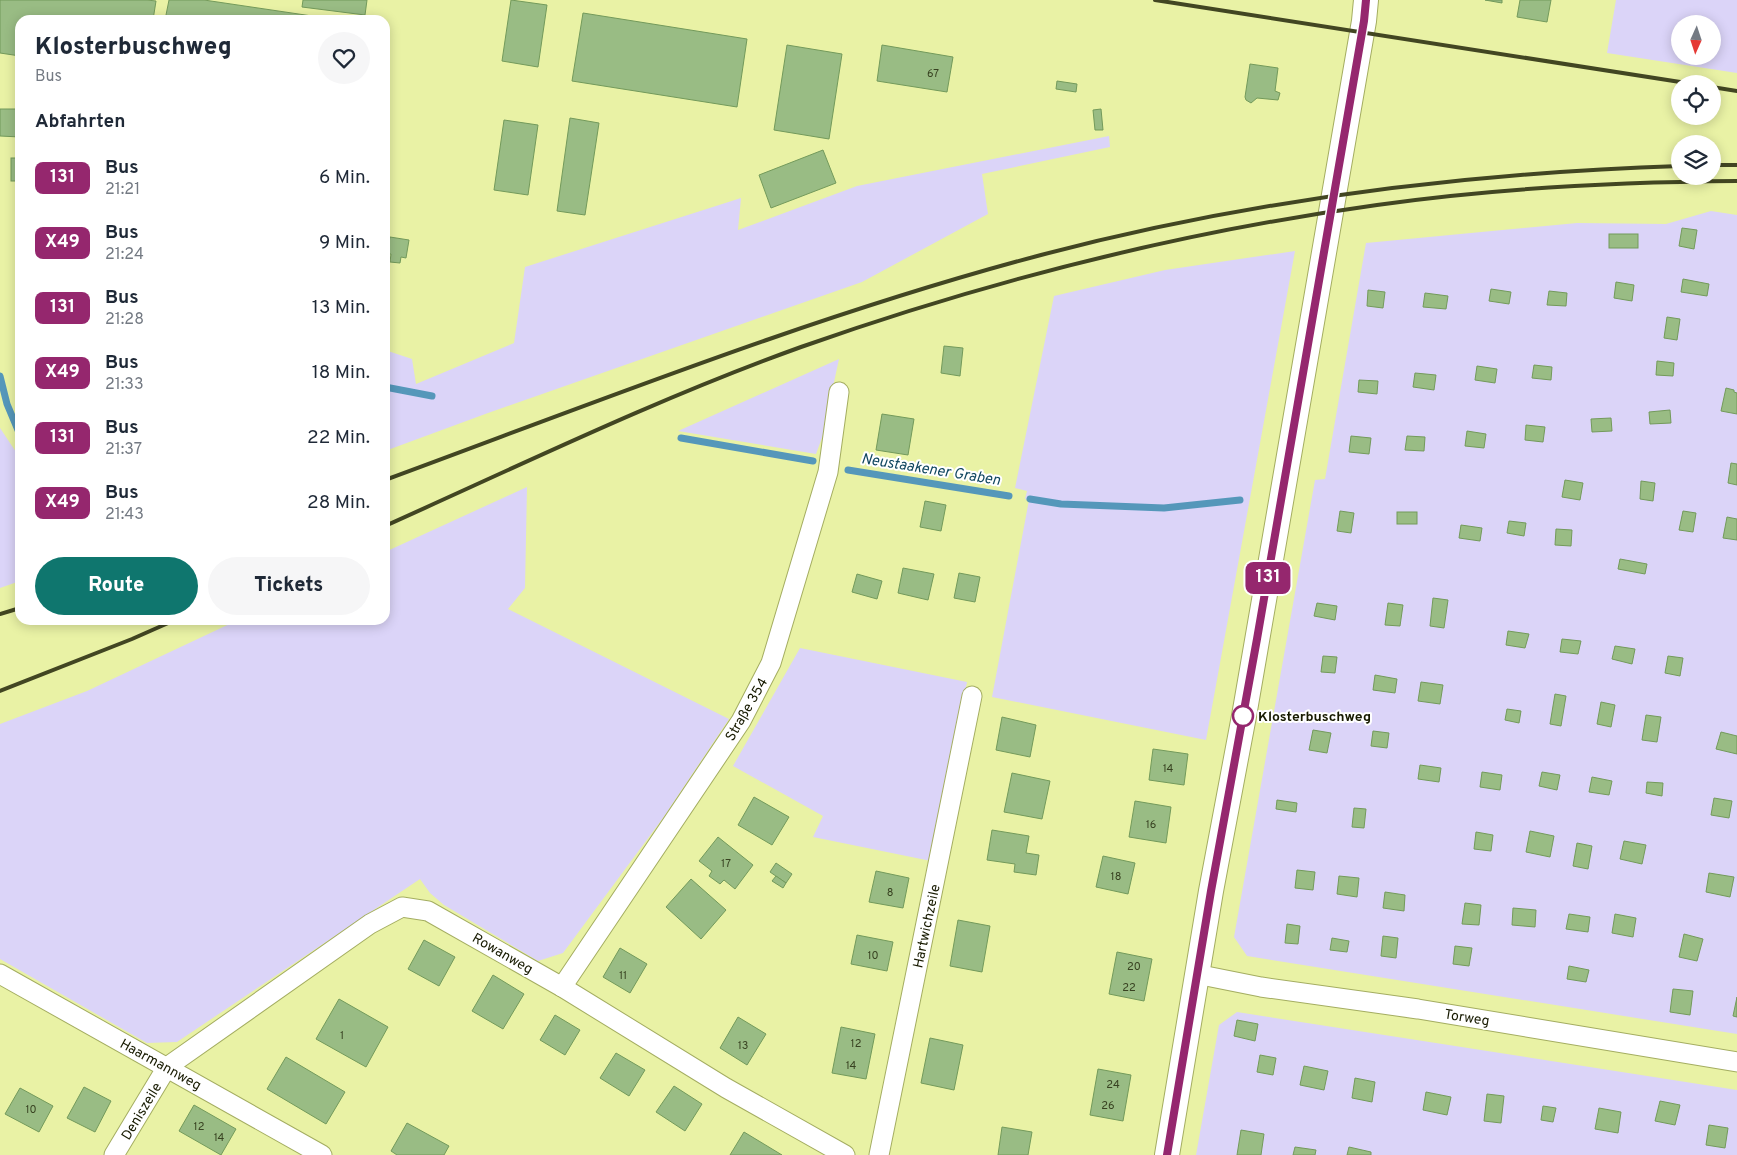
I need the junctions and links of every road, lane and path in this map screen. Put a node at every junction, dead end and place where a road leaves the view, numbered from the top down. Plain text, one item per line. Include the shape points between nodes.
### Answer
1 (1366, 0) edge
2 (840, 392) dead end
3 (972, 696) dead end
4 (0, 974) edge
5 (1196, 974) junction
6 (562, 987) junction
7 (1737, 1062) edge
8 (167, 1067) junction
9 (114, 1155) edge
10 (322, 1155) edge
11 (845, 1155) edge
12 (879, 1155) edge
13 (1166, 1155) edge

1 - 5 street via 1249,687
2 - 6 street, Straße 354 via 828,472 772,663 741,721
3 - 12 street, Hartwichzeile
4 - 8 street, Haarmannweg
5 - 7 street, Torweg
5 - 13 street
6 - 8 street, Rowanweg via 428,911 402,907 370,924
6 - 11 street, Rowanweg via 726,1088
8 - 9 street, Deniszeile
8 - 10 street, Haarmannweg

